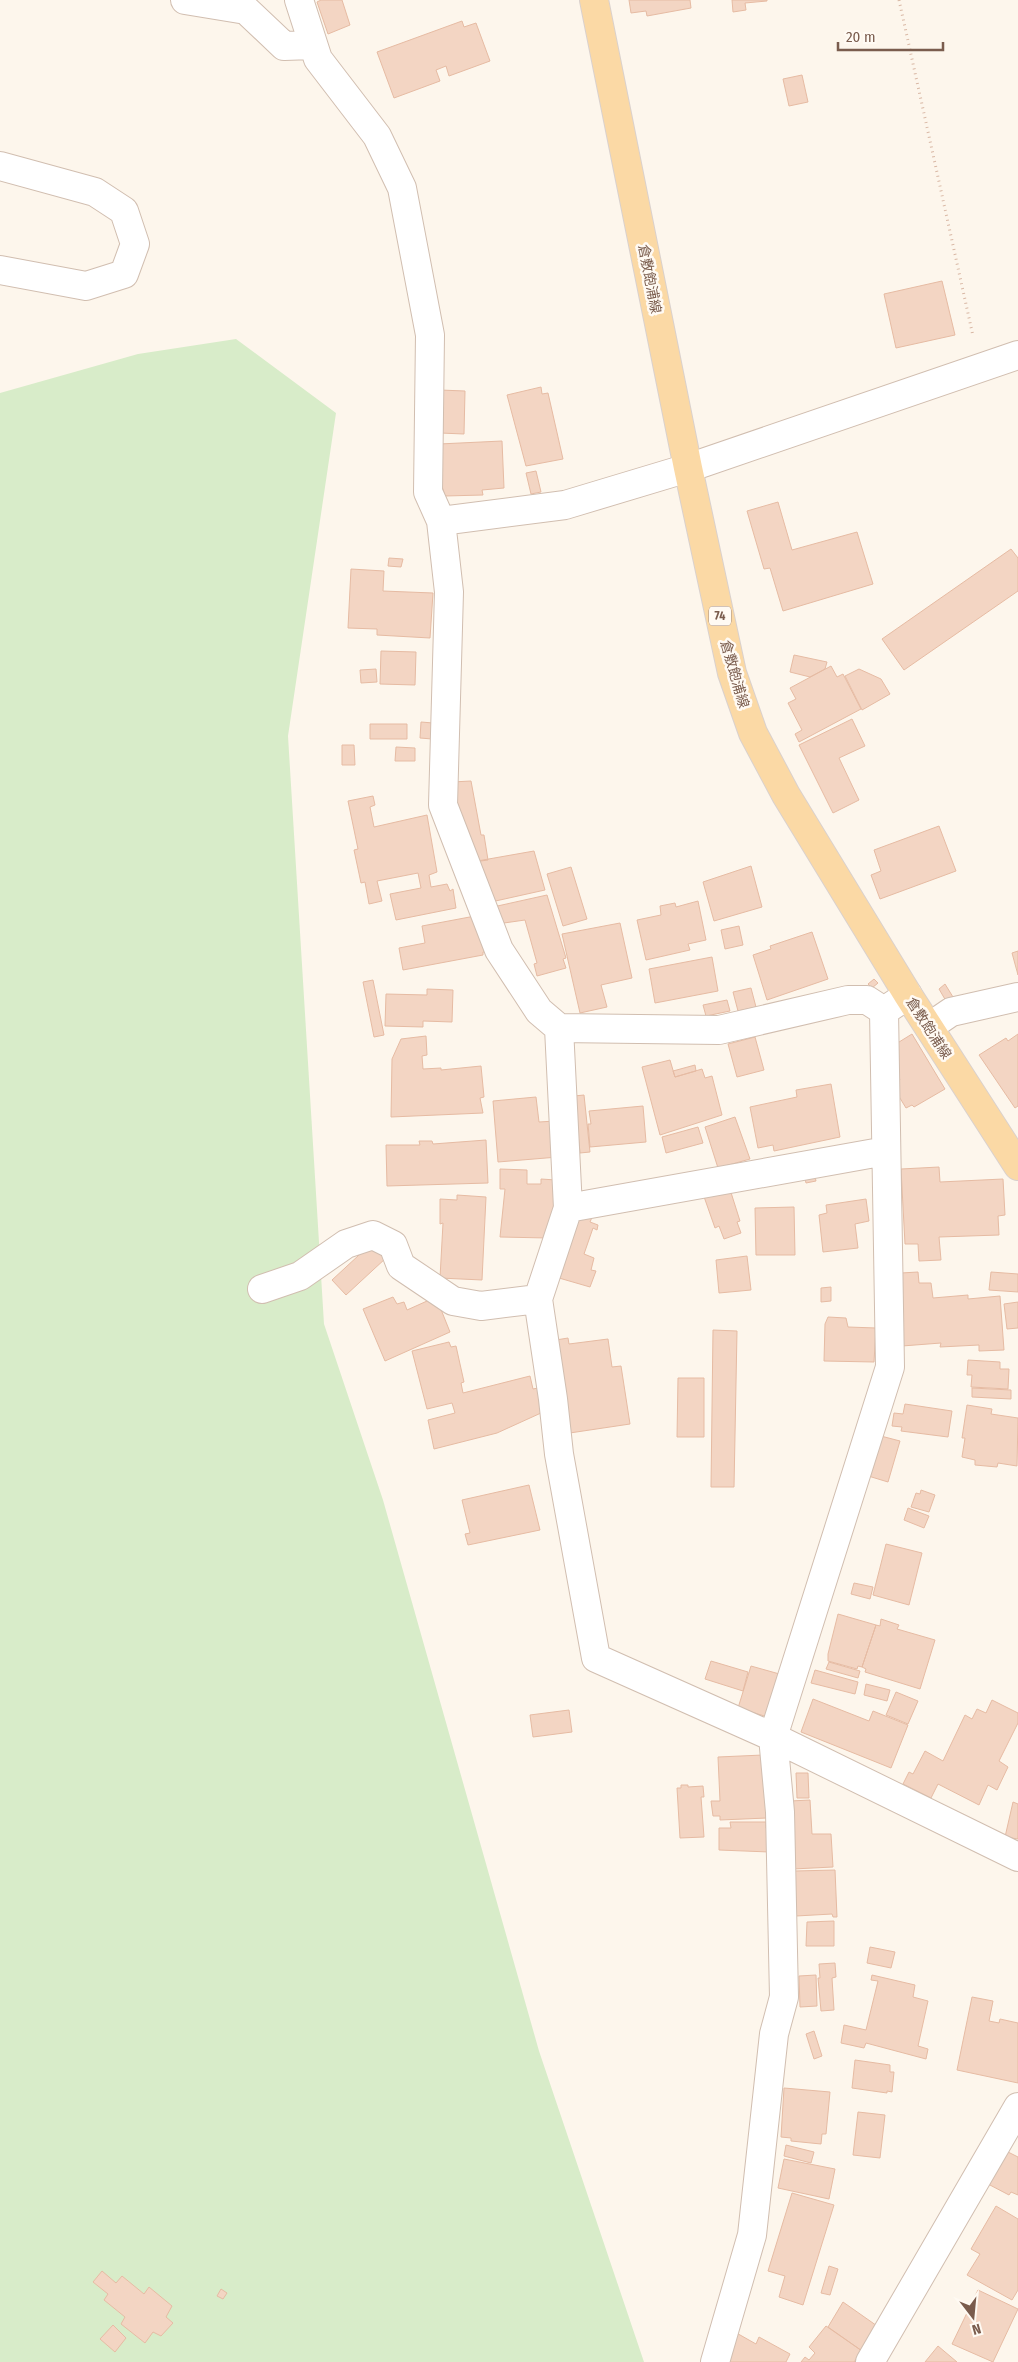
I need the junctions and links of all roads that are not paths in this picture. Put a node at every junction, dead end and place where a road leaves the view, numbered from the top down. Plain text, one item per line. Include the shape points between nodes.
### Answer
1 (185, 0) edge
2 (299, 0) edge
3 (594, 0) edge
4 (313, 45) junction
5 (0, 166) edge
6 (0, 270) edge
7 (1018, 355) edge
8 (688, 468) junction
9 (442, 521) junction
10 (908, 995) junction
11 (1018, 997) edge
12 (884, 1011) junction
13 (929, 1027) junction
14 (559, 1028) junction
15 (886, 1151) junction
16 (1018, 1166) edge
17 (568, 1208) junction
18 (262, 1289) dead end
19 (538, 1299) junction
20 (773, 1737) junction
21 (1018, 1857) edge
22 (1018, 2107) edge
23 (715, 2362) edge
24 (870, 2362) edge

1 - 4 street via 246,10 284,46
2 - 4 street
3 - 8 main road, 倉敷飽浦線 / 74
4 - 9 street via 318,59 377,136 402,188 430,334 428,492
5 - 6 street via 95,192 124,211 134,244 124,274 86,286
7 - 8 street
8 - 9 street via 566,504
8 - 10 main road, 倉敷飽浦線 / 74 via 732,673 753,733 786,795
9 - 14 street via 449,592 443,806 499,950 539,1011
10 - 12 street
10 - 13 main road, 倉敷飽浦線 / 74
11 - 13 street via 951,1012
12 - 14 street via 867,1000 848,1000 719,1030
12 - 15 street
13 - 16 main road, 倉敷飽浦線 / 74
14 - 17 street
15 - 17 street
15 - 20 street via 890,1367
17 - 19 street
18 - 19 street via 300,1276 346,1244 373,1235 393,1245 400,1266 453,1301 481,1306
19 - 20 street via 559,1454 596,1658
20 - 21 street
20 - 23 street via 780,1812 784,1997 774,2034 752,2235
22 - 24 street

